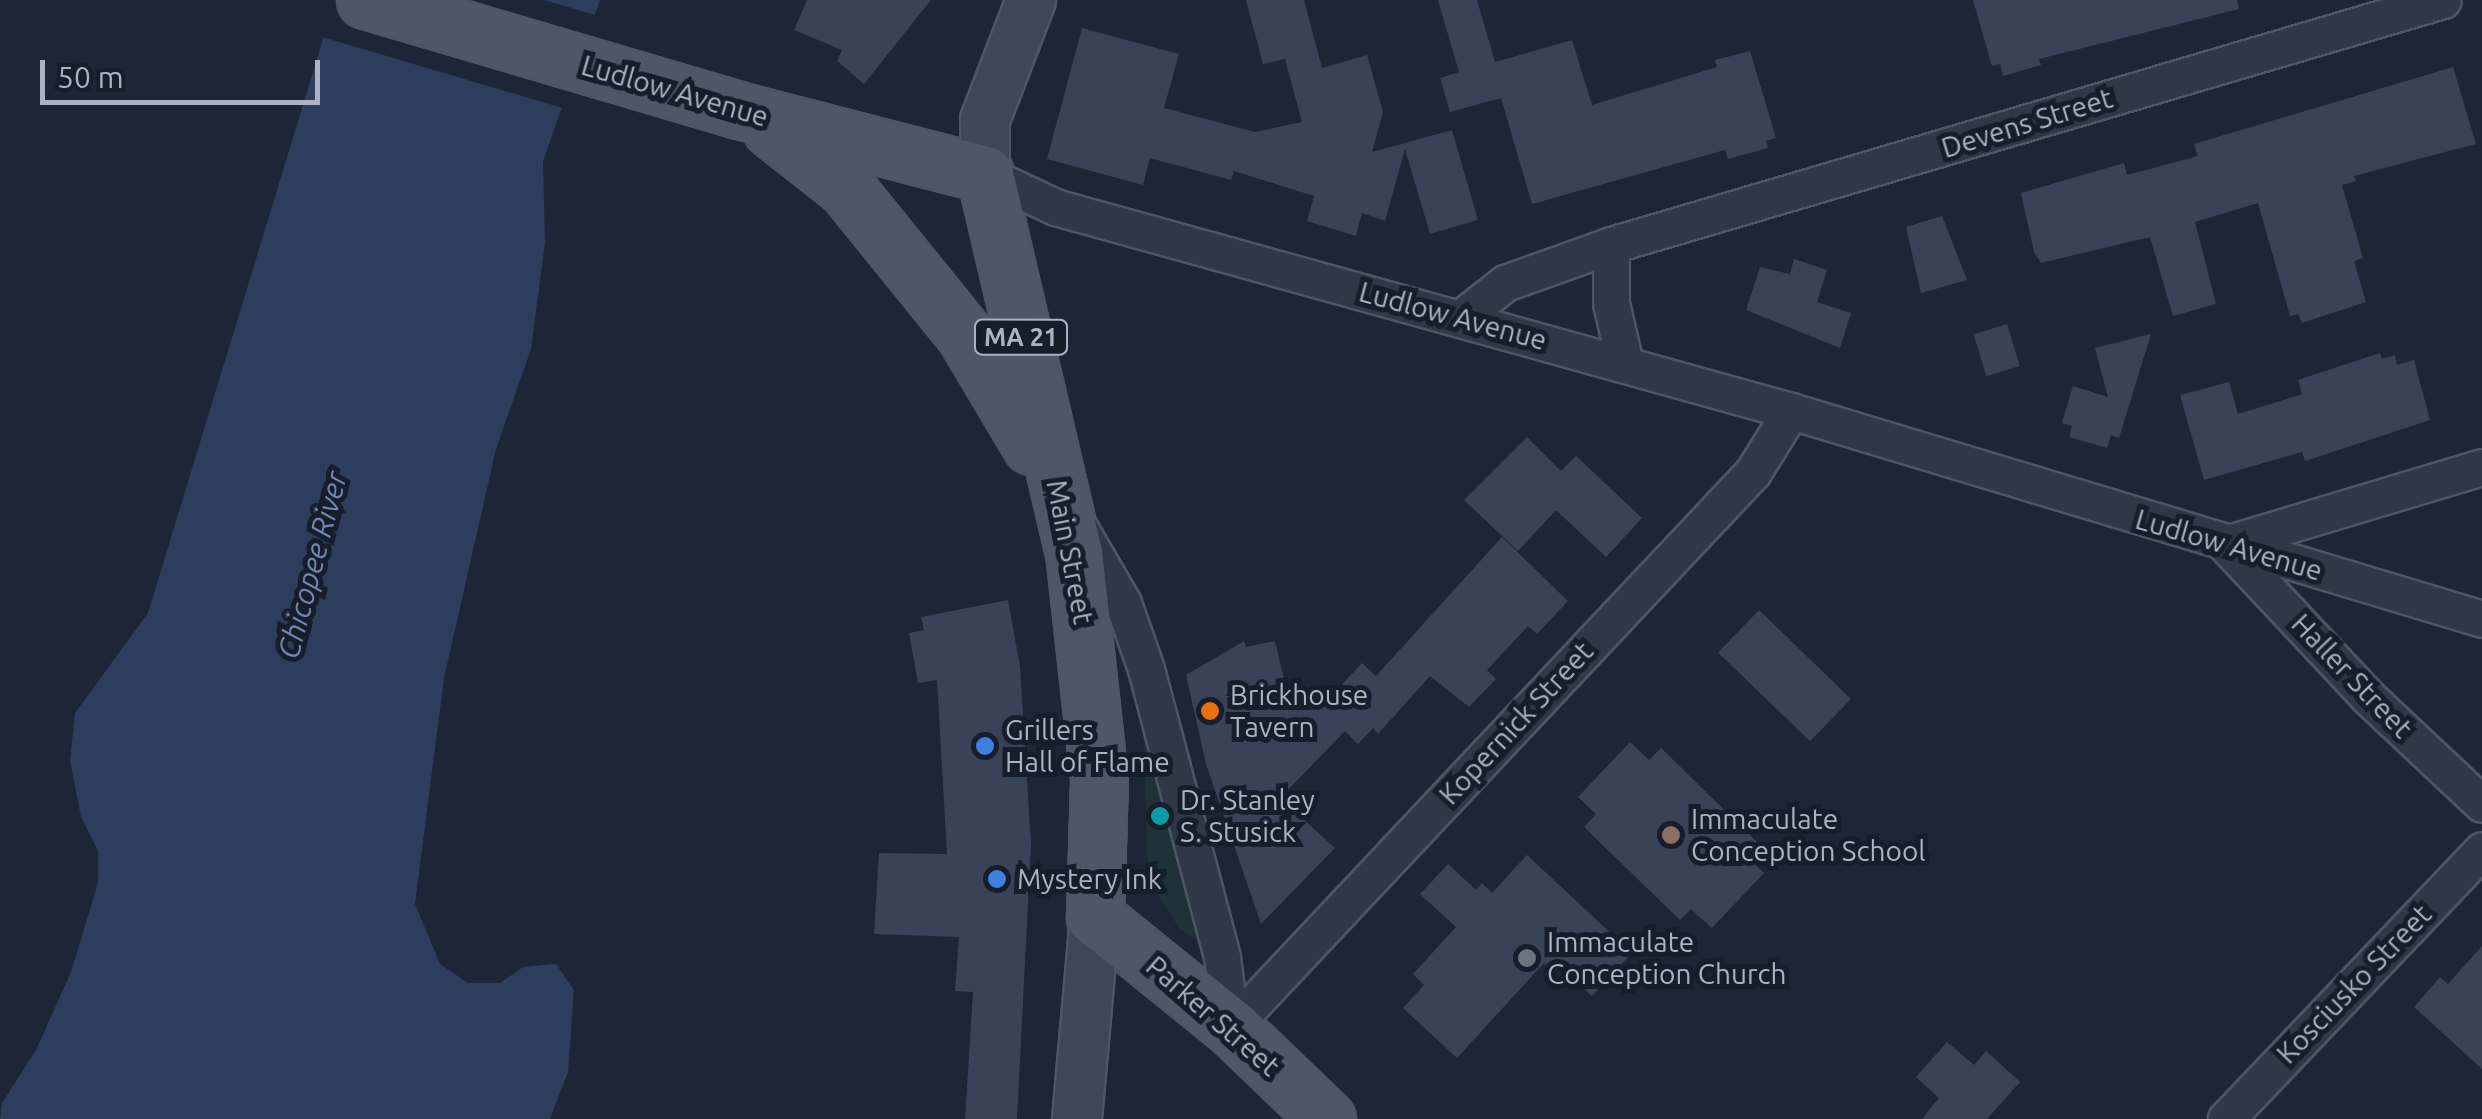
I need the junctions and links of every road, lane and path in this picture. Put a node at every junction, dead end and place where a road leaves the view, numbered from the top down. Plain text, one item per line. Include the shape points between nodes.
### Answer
1 (365, 0) edge
2 (1031, 0) edge
3 (2443, 0) edge
4 (738, 110) junction
5 (985, 174) junction
6 (1611, 245) junction
7 (1462, 317) junction
8 (1625, 364) junction
9 (1791, 411) junction
10 (2482, 467) edge
11 (1063, 499) junction
12 (2225, 544) junction
13 (2482, 619) edge
14 (2482, 804) edge
15 (2482, 850) edge
16 (1095, 917) junction
17 (1231, 1027) junction
18 (1076, 1119) edge
19 (1327, 1119) edge
20 (2226, 1119) edge

1 - 4 main road, Ludlow Avenue
2 - 5 main road, Main Street via 985,120
3 - 6 street, Devens Street
4 - 5 main road, Ludlow Avenue
4 - 11 main road via 800,146 846,188 964,335
5 - 7 street, Ludlow Avenue via 1055,206
5 - 11 main road, Main Street / MA 21
6 - 7 street, Devens Street via 1505,283
6 - 8 street via 1612,303
7 - 8 street, Ludlow Avenue
8 - 9 street, Ludlow Avenue
9 - 12 street, Ludlow Avenue
9 - 17 street, Kopernick Street via 1754,472
10 - 12 street
11 - 16 main road, Main Street / MA 21 via 1096,731
11 - 17 street via 1124,602 1146,668 1222,957
12 - 13 street, Ludlow Avenue
12 - 14 street, Haller Street via 2368,696
15 - 20 street, Kosciusko Street
16 - 17 main road, Parker Street
16 - 18 main road, Main Street
17 - 19 main road, Parker Street

